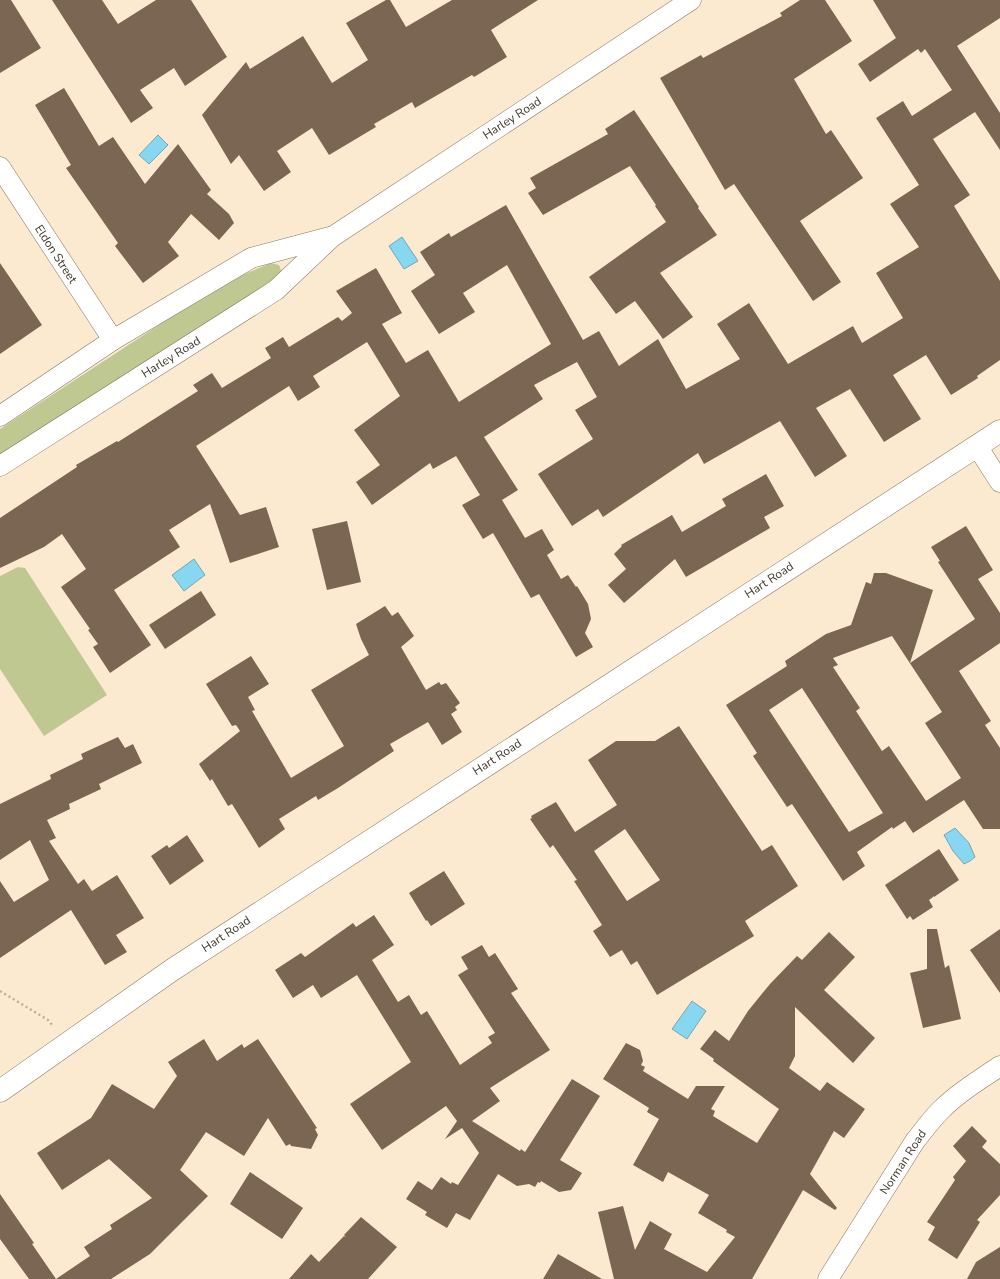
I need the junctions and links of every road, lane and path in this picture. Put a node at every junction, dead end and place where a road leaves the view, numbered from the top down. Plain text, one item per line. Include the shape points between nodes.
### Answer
1 (691, 0) edge
2 (0, 167) edge
3 (332, 237) junction
4 (113, 340) junction
5 (0, 416) edge
6 (1000, 431) edge
7 (977, 446) junction
8 (0, 466) edge
9 (1000, 482) edge
10 (0, 991) edge
11 (66, 1044) junction
12 (1000, 1066) edge
13 (0, 1092) edge
14 (828, 1279) edge

1 - 3 street, Harley Road
2 - 4 street, Eldon Street
3 - 4 street, Harley Road via 251,258
3 - 8 street, Harley Road via 276,290
4 - 5 street, Harley Road
6 - 7 street, Hart Road
7 - 9 street
7 - 11 street, Hart Road via 172,970
10 - 11 path via 48,1020
11 - 13 street, Hart Road
12 - 14 street, Norman Road via 959,1094 927,1126

